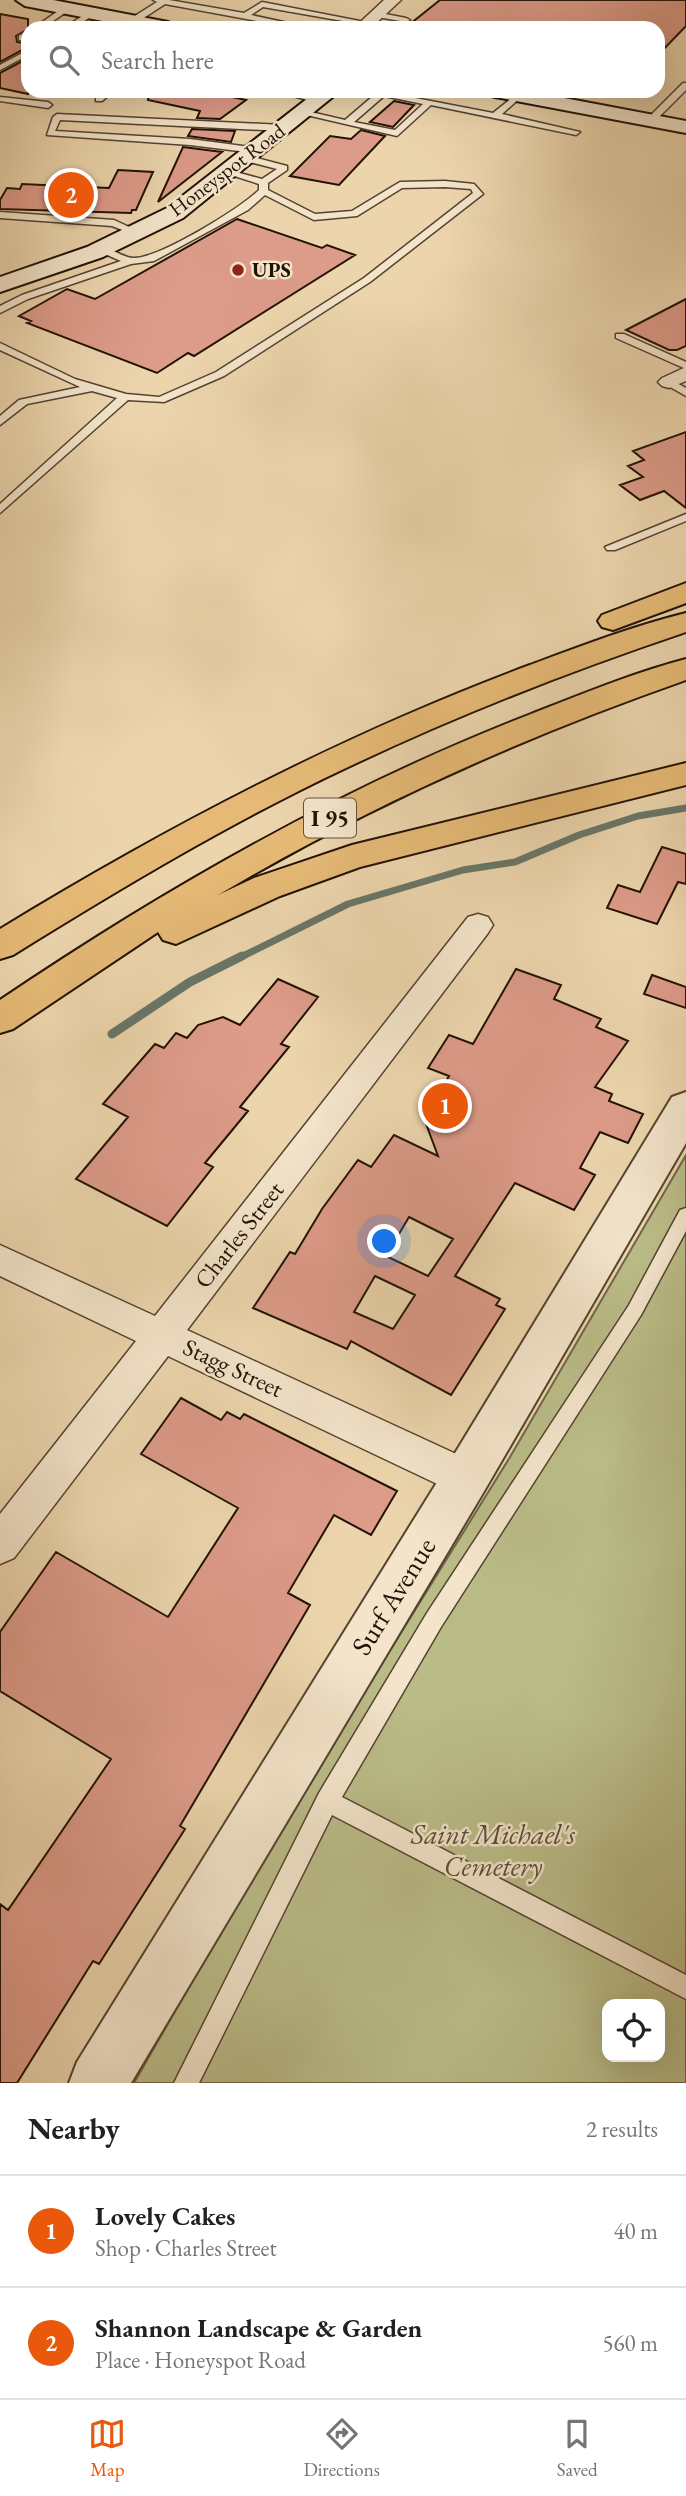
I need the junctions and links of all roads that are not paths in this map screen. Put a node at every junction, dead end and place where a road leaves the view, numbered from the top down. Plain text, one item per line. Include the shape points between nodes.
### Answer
1 (25, 0) edge
2 (393, 0) edge
3 (161, 1) edge
4 (68, 8) junction
5 (93, 13) junction
6 (245, 16) junction
7 (344, 19) junction
8 (48, 21) edge
9 (80, 21) edge
10 (133, 21) joint
11 (271, 21) edge
12 (341, 21) edge
13 (368, 21) edge
14 (405, 21) edge
15 (21, 56) edge
16 (0, 68) edge
17 (686, 85) edge
18 (376, 98) edge
19 (409, 98) edge
20 (515, 98) edge
21 (534, 98) edge
22 (0, 99) edge
23 (316, 102) edge
24 (430, 102) junction
25 (48, 105) dead end
26 (496, 116) junction
27 (651, 120) junction
28 (347, 122) junction
29 (686, 127) edge
30 (283, 128) junction
31 (576, 132) dead end
32 (243, 159) junction
33 (263, 187) junction
34 (0, 215) edge
35 (135, 232) junction
36 (101, 249) junction
37 (130, 261) junction
38 (0, 285) edge
39 (0, 310) edge
40 (620, 336) dead end
41 (0, 346) edge
42 (686, 353) edge
43 (686, 366) edge
44 (678, 377) edge
45 (92, 387) junction
46 (125, 397) junction
47 (0, 422) edge
48 (0, 510) edge
49 (686, 517) edge
50 (611, 547) dead end
51 (686, 592) edge
52 (686, 622) edge
53 (686, 668) edge
54 (686, 774) edge
55 (260, 795) junction
56 (478, 925) dead end
57 (0, 946) edge
58 (0, 1019) edge
59 (0, 1036) edge
60 (686, 1108) edge
61 (686, 1215) edge
62 (0, 1260) edge
63 (162, 1335) junction
64 (466, 1478) junction
65 (0, 1545) edge
66 (327, 1801) junction
67 (686, 1987) edge
68 (98, 2083) edge
69 (186, 2083) edge

1 - 4 main road
2 - 13 street
3 - 6 lane
3 - 10 lane
4 - 5 main road
4 - 8 lane
5 - 9 lane
5 - 10 main road
6 - 7 lane via 262,4
6 - 11 lane
7 - 12 lane
7 - 13 lane
13 - 14 lane
15 - 16 lane
17 - 27 lane via 675,103
18 - 28 lane
19 - 24 lane
20 - 26 lane
21 - 27 main road
22 - 25 lane
23 - 28 lane
23 - 30 main road, Honeyspot Road
24 - 26 lane
24 - 28 lane via 397,132
26 - 31 lane
27 - 29 main road
30 - 32 main road, Honeyspot Road
30 - 32 lane via 57,117 50,133 190,142
32 - 33 lane
32 - 33 lane via 284,168
32 - 35 main road, Honeyspot Road via 175,213
33 - 37 lane via 245,208 151,259
33 - 46 lane via 314,217 354,214 400,185 474,187 478,194 368,280 220,373 160,400
34 - 35 lane via 114,223
35 - 36 main road, Honeyspot Road
36 - 37 lane
36 - 38 main road, Honeyspot Road
37 - 39 lane
40 - 44 lane
41 - 45 lane
42 - 44 lane
43 - 44 lane
45 - 46 lane
45 - 47 lane via 23,402
46 - 48 lane
49 - 50 lane
51 - 55 highway via 484,675
52 - 55 highway, I 95 via 454,705
53 - 58 highway, I 95 via 518,730 326,820 173,906
54 - 59 highway via 352,857 267,887 195,921
55 - 57 highway, I 95 via 125,869
56 - 63 street, Charles Street
60 - 64 main road, Surf Avenue
61 - 66 lane via 635,1310 441,1609
62 - 63 street, Stagg Street
63 - 64 street, Stagg Street
63 - 65 street, Charles Street
64 - 68 main road, Surf Avenue
66 - 67 lane
66 - 69 lane

